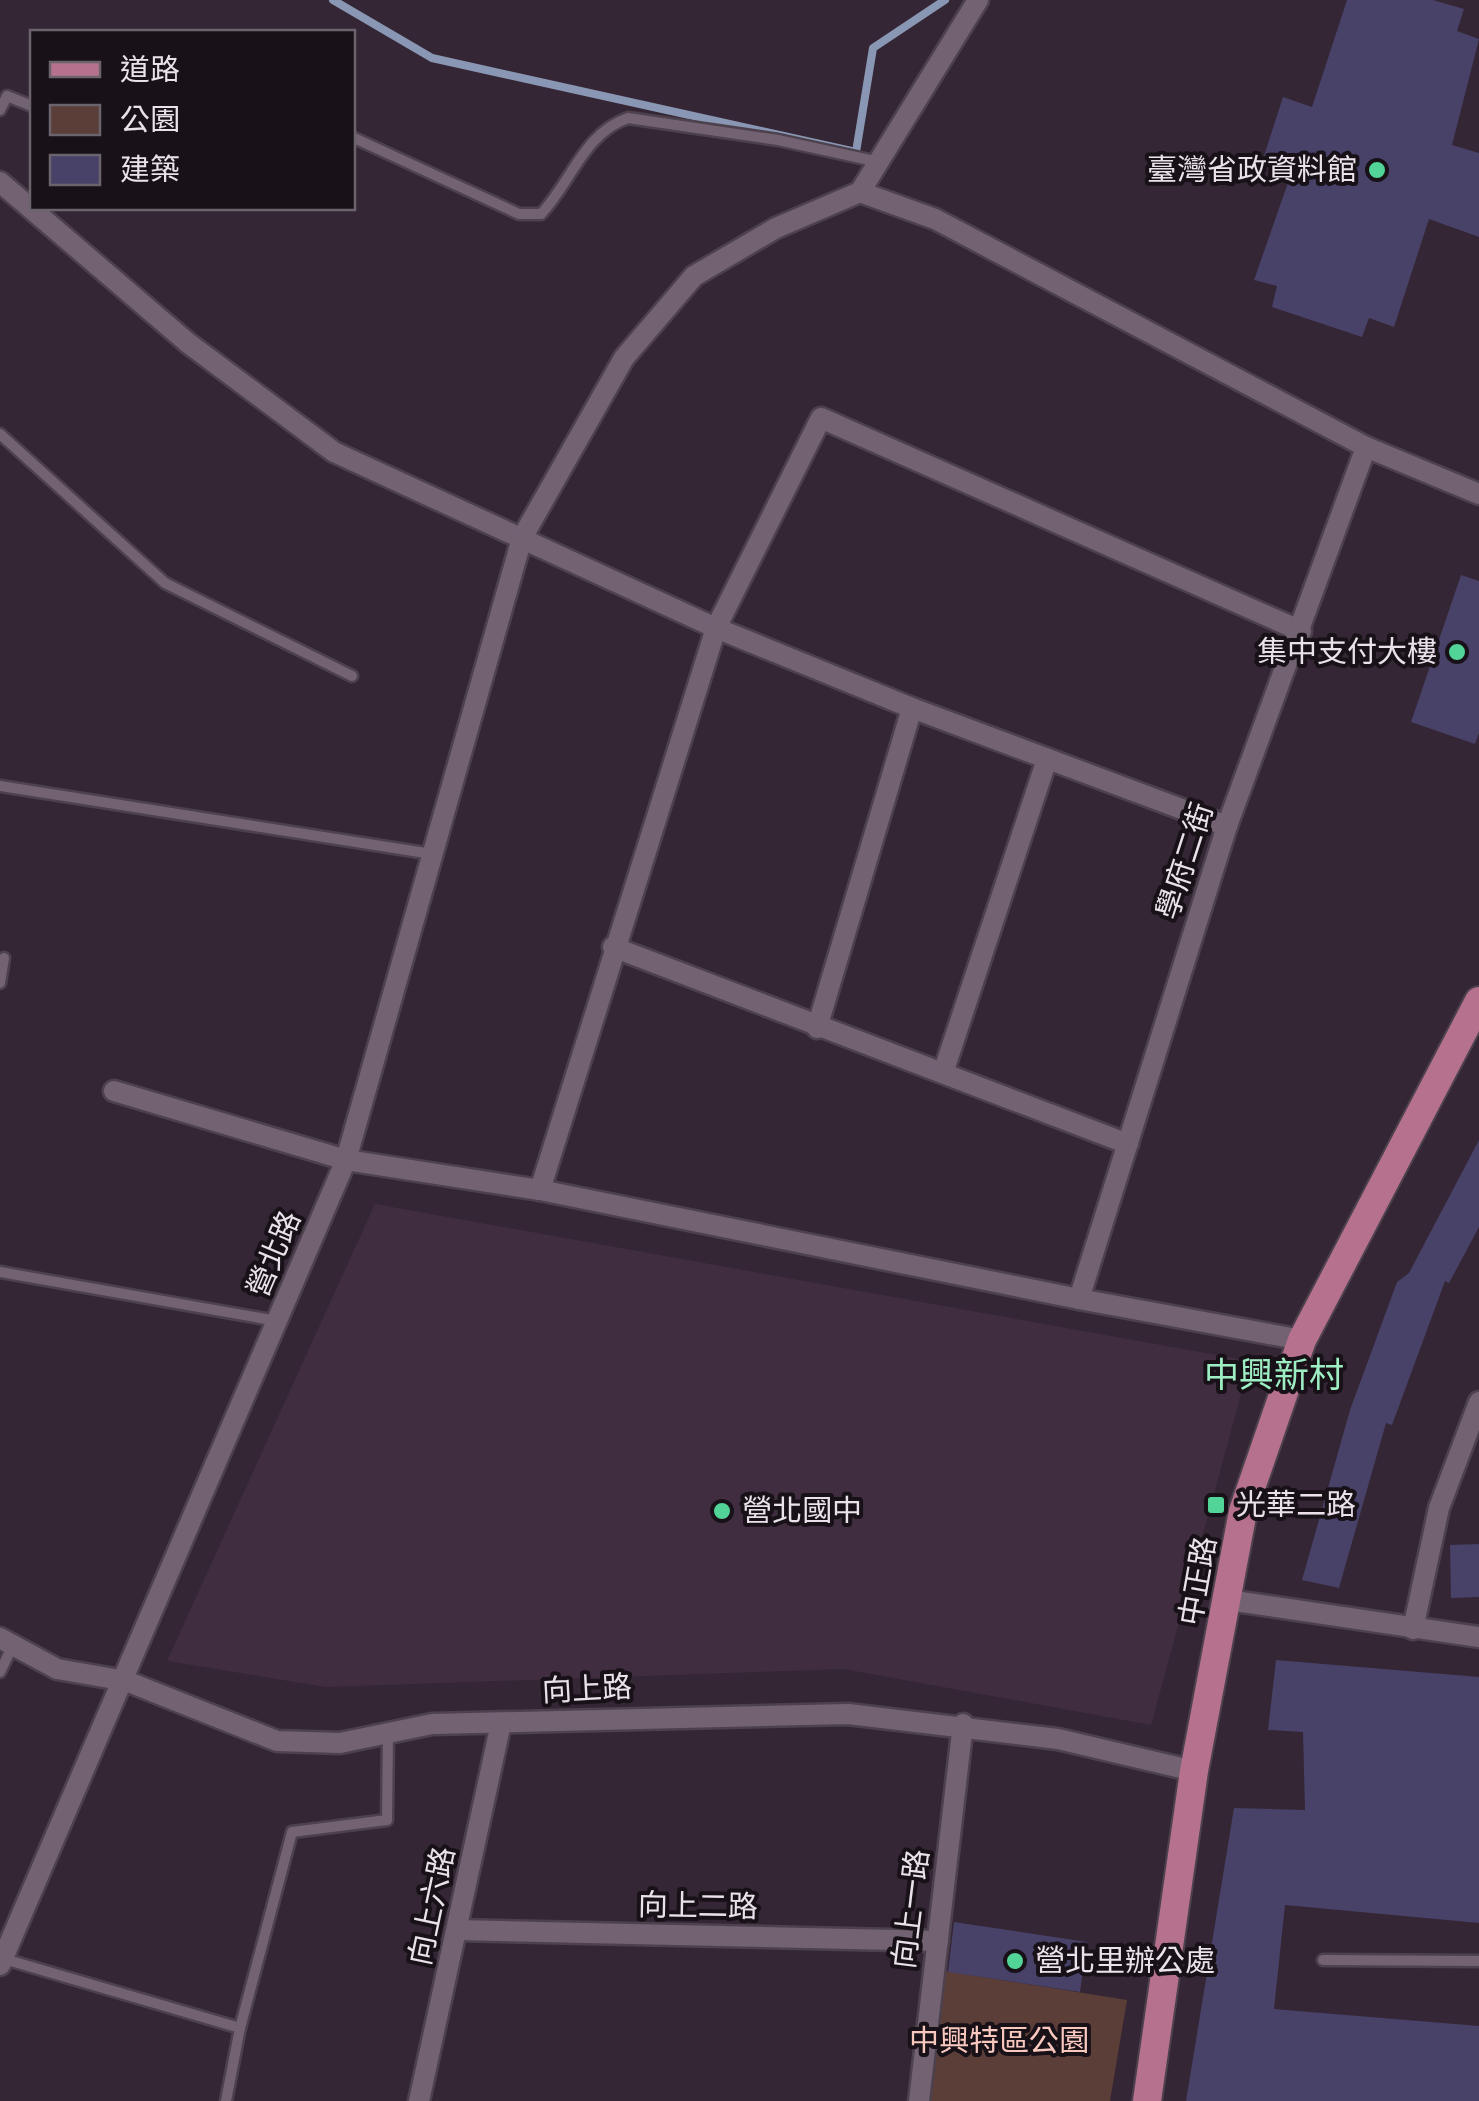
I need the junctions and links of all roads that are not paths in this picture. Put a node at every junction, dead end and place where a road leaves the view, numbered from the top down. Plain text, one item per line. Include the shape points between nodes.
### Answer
1 (978, 0) edge
2 (30, 105) edge
3 (0, 110) edge
4 (355, 138) edge
5 (879, 162) junction
6 (0, 182) edge
7 (860, 192) junction
8 (30, 208) edge
9 (32, 210) edge
10 (0, 434) edge
11 (1366, 447) junction
12 (1479, 494) edge
13 (522, 538) junction
14 (716, 628) junction
15 (1301, 631) junction
16 (352, 676) dead end
17 (912, 708) junction
18 (1047, 759) junction
19 (0, 786) edge
20 (1227, 826) junction
21 (433, 854) junction
22 (613, 947) junction
23 (4, 958) dead end
24 (0, 983) edge
25 (1479, 1001) edge
26 (817, 1028) junction
27 (943, 1073) junction
28 (114, 1091) dead end
29 (1128, 1144) junction
30 (346, 1160) junction
31 (540, 1190) junction
32 (0, 1272) edge
33 (1079, 1300) junction
34 (278, 1321) junction
35 (1302, 1340) junction
36 (1479, 1402) edge
37 (1228, 1600) junction
38 (1413, 1630) junction
39 (1479, 1637) edge
40 (7, 1642) edge
41 (0, 1672) edge
42 (126, 1681) junction
43 (501, 1723) junction
44 (964, 1724) junction
45 (388, 1733) junction
46 (1194, 1771) junction
47 (458, 1930) junction
48 (938, 1941) junction
49 (1, 1960) edge
50 (1323, 1960) dead end
51 (1479, 1962) edge
52 (240, 2028) junction
53 (226, 2101) edge
54 (419, 2101) edge
55 (919, 2101) edge
56 (1146, 2101) edge

1 - 5 street
2 - 3 lane via 7,96
4 - 5 lane via 518,214 542,214 594,138 628,118
5 - 7 street
6 - 8 street
7 - 11 street via 935,219
7 - 13 street, 營北路 via 776,228 694,276 624,358
9 - 13 street via 188,344 334,452
10 - 16 lane via 165,583
11 - 12 street
11 - 15 street, 學府二街
13 - 14 street
13 - 21 street, 營北路
14 - 15 street via 821,418
14 - 17 street
14 - 22 street
15 - 20 street, 學府二街
17 - 18 street
17 - 26 street
18 - 20 street
18 - 27 street
19 - 21 lane
20 - 29 street, 學府二街
21 - 30 street, 營北路
22 - 26 street
22 - 31 street
23 - 24 lane
25 - 35 main road, 中正路
26 - 27 street
27 - 29 street
28 - 30 street
29 - 33 street, 學府二街
30 - 31 street
30 - 34 street, 營北路
31 - 33 street
32 - 34 lane
33 - 35 street
34 - 42 street, 營北路
35 - 37 main road, 中正路 via 1244,1511
36 - 38 street via 1438,1508
37 - 38 street
37 - 46 main road, 中正路
38 - 39 street
40 - 41 lane
40 - 42 street, 向上路 via 57,1668
42 - 45 street, 向上路 via 277,1740 340,1742
42 - 49 street, 營北路
43 - 44 street, 向上路 via 848,1714
43 - 45 street, 向上路 via 432,1724
43 - 47 street, 向上六路
44 - 46 street, 向上路
44 - 48 street, 向上一路
45 - 52 lane via 387,1820 292,1832
46 - 56 main road, 中正路
47 - 48 street, 向上二路
47 - 54 street, 向上六路
48 - 55 street, 向上一路
49 - 52 lane
50 - 51 lane
52 - 53 lane

